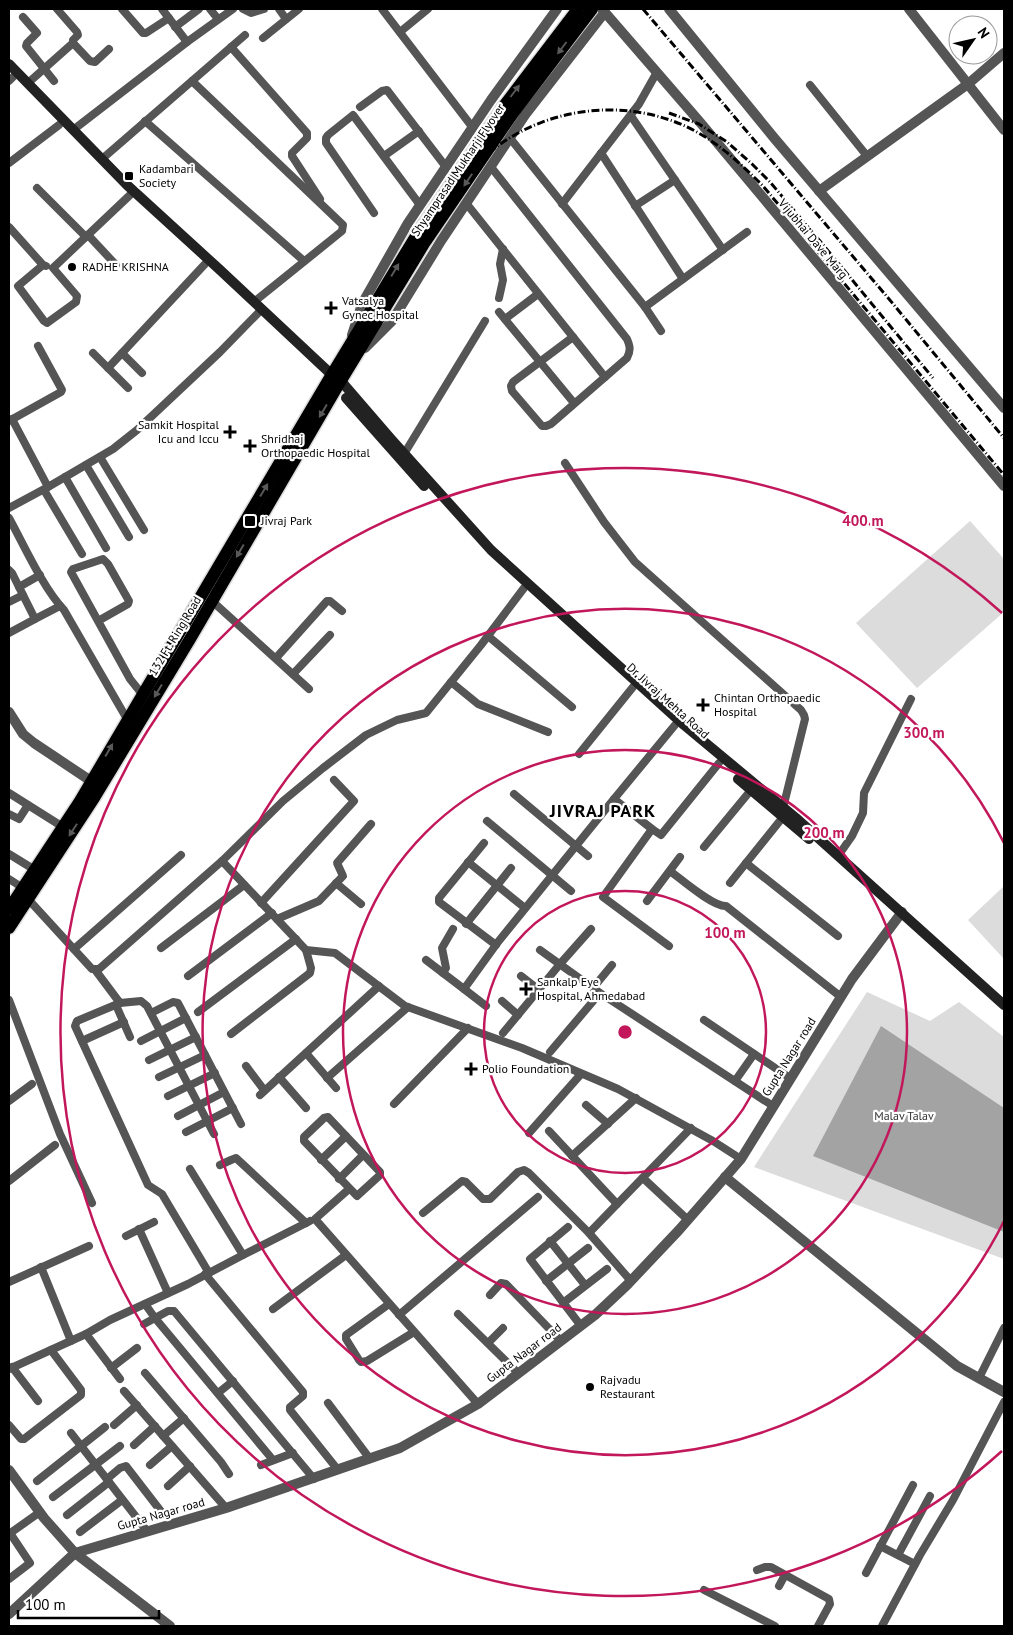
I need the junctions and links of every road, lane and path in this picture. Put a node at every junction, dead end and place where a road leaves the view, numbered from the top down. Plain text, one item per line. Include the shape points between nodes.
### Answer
1 (57, 9) edge
2 (122, 9) edge
3 (162, 9) edge
4 (199, 9) edge
5 (210, 9) edge
6 (233, 9) edge
7 (243, 9) edge
8 (264, 9) edge
9 (279, 9) edge
10 (299, 9) edge
11 (382, 9) edge
12 (428, 9) edge
13 (557, 9) edge
14 (578, 9) edge
15 (592, 9) edge
16 (669, 9) edge
17 (908, 9) edge
18 (603, 10) edge
19 (23, 17) dead end
20 (169, 18) junction
21 (286, 19) junction
22 (218, 20) junction
23 (175, 27) junction
24 (400, 32) junction
25 (245, 35) dead end
26 (263, 38) dead end
27 (187, 42) junction
28 (74, 43) junction
29 (231, 47) junction
30 (109, 49) dead end
31 (1004, 53) edge
32 (9, 64) edge
33 (44, 69) junction
34 (657, 72) junction
35 (10, 77) edge
36 (54, 81) dead end
37 (192, 81) junction
38 (28, 83) junction
39 (968, 84) junction
40 (810, 85) dead end
41 (360, 107) dead end
42 (631, 116) junction
43 (145, 121) junction
44 (59, 125) junction
45 (472, 128) junction
46 (73, 130) junction
47 (1004, 130) edge
48 (419, 131) junction
49 (510, 138) junction
50 (601, 154) junction
51 (384, 156) junction
52 (867, 156) junction
53 (102, 159) junction
54 (9, 163) edge
55 (446, 167) junction
56 (491, 167) junction
57 (675, 180) junction
58 (37, 188) dead end
59 (819, 191) junction
60 (130, 195) junction
61 (466, 204) junction
62 (562, 204) junction
63 (420, 205) junction
64 (635, 206) junction
65 (326, 210) junction
66 (374, 213) dead end
67 (10, 230) edge
68 (747, 232) dead end
69 (87, 236) junction
70 (502, 249) junction
71 (723, 250) junction
72 (304, 261) junction
73 (205, 264) junction
74 (43, 265) junction
75 (116, 265) dead end
76 (52, 268) junction
77 (683, 279) junction
78 (538, 294) junction
79 (499, 298) dead end
80 (254, 302) junction
81 (644, 307) junction
82 (260, 312) junction
83 (499, 312) dead end
84 (376, 315) junction
85 (505, 319) junction
86 (485, 320) dead end
87 (662, 331) dead end
88 (573, 337) junction
89 (38, 346) dead end
90 (93, 353) dead end
91 (122, 353) junction
92 (352, 353) junction
93 (541, 363) junction
94 (108, 368) junction
95 (142, 373) dead end
96 (605, 377) junction
97 (334, 381) junction
98 (128, 388) dead end
99 (574, 403) junction
100 (1004, 408) edge
101 (10, 420) edge
102 (404, 454) junction
103 (100, 457) junction
104 (565, 463) dead end
105 (86, 465) junction
106 (65, 477) junction
107 (1004, 486) edge
108 (46, 488) junction
109 (9, 508) edge
110 (9, 518) edge
111 (144, 530) dead end
112 (128, 537) dead end
113 (106, 548) dead end
114 (82, 554) dead end
115 (9, 570) edge
116 (40, 575) junction
117 (19, 586) junction
118 (524, 588) junction
119 (23, 595) junction
120 (212, 601) junction
121 (9, 602) edge
122 (60, 606) junction
123 (342, 611) dead end
124 (35, 619) junction
125 (98, 621) junction
126 (9, 633) edge
127 (330, 635) dead end
128 (488, 636) junction
129 (276, 658) junction
130 (293, 674) junction
131 (452, 682) junction
132 (633, 687) junction
133 (309, 689) dead end
134 (142, 694) junction
135 (911, 700) dead end
136 (572, 708) dead end
137 (9, 712) edge
138 (127, 719) junction
139 (675, 725) junction
140 (548, 732) dead end
141 (579, 754) dead end
142 (719, 763) junction
143 (334, 780) dead end
144 (96, 784) junction
145 (751, 790) junction
146 (9, 793) edge
147 (514, 794) dead end
148 (614, 799) junction
149 (28, 805) junction
150 (783, 812) junction
151 (9, 814) edge
152 (487, 821) dead end
153 (371, 824) dead end
154 (62, 827) junction
155 (652, 829) junction
156 (484, 843) dead end
157 (576, 846) junction
158 (704, 847) dead end
159 (9, 854) edge
160 (180, 854) dead end
161 (588, 856) dead end
162 (838, 856) junction
163 (680, 857) dead end
164 (222, 861) junction
165 (468, 862) junction
166 (746, 863) junction
167 (510, 868) dead end
168 (35, 870) junction
169 (670, 871) junction
170 (551, 875) junction
171 (9, 879) edge
172 (336, 883) junction
173 (730, 883) dead end
174 (244, 885) junction
175 (497, 885) junction
176 (572, 891) dead end
177 (26, 893) junction
178 (647, 901) dead end
179 (261, 903) junction
180 (361, 904) dead end
181 (525, 908) junction
182 (9, 909) edge
183 (900, 914) junction
184 (274, 916) junction
185 (466, 924) junction
186 (9, 928) edge
187 (453, 929) dead end
188 (591, 929) dead end
189 (838, 936) dead end
190 (296, 939) junction
191 (496, 945) junction
192 (669, 946) dead end
193 (161, 948) dead end
194 (74, 949) junction
195 (306, 950) junction
196 (540, 950) dead end
197 (426, 960) dead end
198 (560, 964) junction
199 (612, 965) dead end
200 (96, 970) junction
201 (444, 973) junction
202 (188, 976) dead end
203 (521, 976) dead end
204 (379, 986) junction
205 (593, 988) junction
206 (464, 989) junction
207 (539, 990) junction
208 (600, 993) junction
209 (841, 996) junction
210 (9, 1000) edge
211 (502, 1001) dead end
212 (118, 1004) junction
213 (1004, 1005) edge
214 (486, 1006) dead end
215 (408, 1007) junction
216 (198, 1012) dead end
217 (1004, 1012) edge
218 (151, 1013) junction
219 (518, 1015) junction
220 (186, 1018) junction
221 (704, 1020) dead end
222 (124, 1022) junction
223 (468, 1028) junction
224 (160, 1031) junction
225 (503, 1033) dead end
226 (231, 1034) dead end
227 (130, 1037) dead end
228 (196, 1037) junction
229 (82, 1041) junction
230 (141, 1041) dead end
231 (170, 1050) junction
232 (550, 1052) dead end
233 (306, 1053) junction
234 (205, 1054) junction
235 (754, 1054) junction
236 (149, 1060) dead end
237 (246, 1066) dead end
238 (179, 1068) junction
239 (215, 1073) junction
240 (581, 1074) junction
241 (159, 1077) dead end
242 (279, 1077) junction
243 (327, 1078) junction
244 (790, 1078) junction
245 (735, 1081) junction
246 (32, 1084) dead end
247 (189, 1086) junction
248 (336, 1088) dead end
249 (224, 1092) junction
250 (168, 1096) dead end
251 (636, 1098) junction
252 (9, 1100) edge
253 (394, 1104) dead end
254 (586, 1104) dead end
255 (199, 1105) junction
256 (773, 1106) junction
257 (233, 1108) junction
258 (306, 1108) dead end
259 (178, 1116) dead end
260 (207, 1122) junction
261 (241, 1124) dead end
262 (608, 1124) junction
263 (691, 1128) junction
264 (549, 1131) dead end
265 (186, 1132) dead end
266 (529, 1133) dead end
267 (214, 1134) dead end
268 (346, 1136) junction
269 (55, 1145) dead end
270 (364, 1155) junction
271 (572, 1156) junction
272 (741, 1158) junction
273 (321, 1160) junction
274 (220, 1165) dead end
275 (190, 1169) dead end
276 (725, 1176) junction
277 (643, 1178) junction
278 (339, 1179) junction
279 (9, 1181) edge
280 (349, 1189) junction
281 (538, 1198) dead end
282 (92, 1203) dead end
283 (617, 1204) junction
284 (424, 1213) dead end
285 (315, 1219) junction
286 (688, 1220) junction
287 (154, 1222) dead end
288 (306, 1223) junction
289 (568, 1227) dead end
290 (139, 1229) junction
291 (589, 1233) junction
292 (126, 1236) dead end
293 (550, 1241) junction
294 (89, 1246) dead end
295 (588, 1248) dead end
296 (243, 1255) junction
297 (346, 1255) junction
298 (568, 1264) junction
299 (41, 1267) junction
300 (607, 1269) dead end
301 (207, 1274) junction
302 (546, 1281) junction
303 (631, 1281) junction
304 (9, 1282) edge
305 (586, 1285) junction
306 (168, 1293) junction
307 (490, 1295) dead end
308 (563, 1303) junction
309 (145, 1304) junction
310 (389, 1304) junction
311 (273, 1309) dead end
312 (458, 1314) dead end
313 (399, 1315) junction
314 (155, 1318) junction
315 (144, 1324) dead end
316 (581, 1326) junction
317 (503, 1328) dead end
318 (1004, 1328) edge
319 (414, 1332) junction
320 (86, 1334) junction
321 (71, 1340) junction
322 (561, 1341) junction
323 (488, 1343) junction
324 (137, 1348) dead end
325 (50, 1350) junction
326 (10, 1368) edge
327 (112, 1368) junction
328 (145, 1373) dead end
329 (518, 1373) junction
330 (979, 1378) junction
331 (120, 1379) dead end
332 (233, 1381) junction
333 (124, 1391) dead end
334 (1004, 1392) edge
335 (218, 1393) junction
336 (38, 1402) dead end
337 (1004, 1402) edge
338 (328, 1404) dead end
339 (478, 1404) junction
340 (137, 1405) junction
341 (184, 1418) junction
342 (9, 1424) edge
343 (114, 1425) dead end
344 (155, 1426) junction
345 (104, 1427) dead end
346 (71, 1433) dead end
347 (163, 1436) junction
348 (134, 1445) dead end
349 (81, 1446) junction
350 (120, 1446) dead end
351 (172, 1446) junction
352 (293, 1453) junction
353 (370, 1459) junction
354 (273, 1460) junction
355 (95, 1464) junction
356 (150, 1465) dead end
357 (261, 1465) dead end
358 (190, 1466) junction
359 (9, 1470) edge
360 (338, 1470) junction
361 (229, 1474) dead end
362 (314, 1479) junction
363 (37, 1481) dead end
364 (108, 1481) junction
365 (913, 1485) dead end
366 (168, 1486) dead end
367 (930, 1496) dead end
368 (53, 1497) dead end
369 (122, 1500) junction
370 (226, 1508) junction
371 (40, 1512) junction
372 (163, 1514) dead end
373 (67, 1515) dead end
374 (80, 1532) dead end
375 (147, 1532) junction
376 (10, 1534) edge
377 (880, 1546) junction
378 (75, 1553) junction
379 (898, 1556) junction
380 (915, 1564) junction
381 (757, 1570) dead end
382 (866, 1573) dead end
383 (785, 1575) junction
384 (9, 1579) edge
385 (779, 1586) dead end
386 (704, 1590) dead end
387 (9, 1614) edge
388 (170, 1626) edge
389 (775, 1626) edge
390 (818, 1626) edge
391 (882, 1626) edge

1 - 28 street via 77,32
2 - 20 street via 143,33
3 - 20 street
4 - 23 street
5 - 22 street
6 - 22 street
7 - 8 street via 251,13
9 - 21 street
10 - 21 street
11 - 24 street
12 - 24 street
13 - 45 street
84 -> 14 main road, Shyamprasad Mukharji Flyover via 416,236 504,106
15 -> 84 main road, Shyamprasad Mukharji Flyover via 507,121
16 - 59 street
17 - 39 street
18 - 34 street, Vijubhai Dave Marg
18 - 49 street
19 - 33 street via 36,34 26,46
20 - 23 street
21 - 26 street
22 - 27 street
23 - 27 street
24 - 45 street
25 - 29 street
27 - 46 street
28 - 30 street via 92,62
28 - 33 street
29 - 37 street
29 - 65 street via 307,133 307,138 292,156
31 - 39 street
32 - 38 main road
33 - 36 street
33 - 38 street
34 - 42 street
34 - 107 street, Vijubhai Dave Marg
35 - 44 main road
37 - 43 street
37 - 65 street
38 - 46 main road
39 - 47 street
39 - 52 street
40 - 52 street
41 - 48 street via 387,90
42 - 50 street
42 - 57 street
43 - 53 street
43 - 72 street
44 - 54 street
44 - 60 main road
45 - 55 street
46 - 53 main road
48 - 51 street
48 - 55 street
49 - 56 street
49 - 62 street
50 - 62 street
50 - 64 street
51 - 63 street
51 - 66 street via 354,115 326,138 326,143
52 - 59 street
53 - 80 main road
55 - 63 street
56 - 61 street
56 - 96 street via 627,339 630,346 627,358
57 - 64 street
57 - 71 street
58 - 69 street
59 - 100 street
60 - 69 street
60 - 73 main road
61 - 70 street
61 - 92 street via 392,321
62 - 81 street
63 - 92 street via 362,304
64 - 77 street
65 - 72 street via 343,228
67 - 74 street
68 - 71 street
69 - 75 street
69 - 76 street
70 - 78 street
70 - 79 street via 503,280
71 - 77 street
72 - 80 street
73 - 82 main road
73 - 91 street
74 - 76 street
74 - 76 street via 18,286 48,323 77,299
77 - 81 street
78 - 85 street
78 - 88 street
80 - 82 main road
81 - 87 street
82 - 97 main road
82 - 103 street via 137,430
83 - 85 street
84 - 92 main road, Shyamprasad Mukharji Flyover
85 - 93 street
86 - 102 street
88 - 93 street
88 - 96 street
89 - 101 street via 62,390
90 - 94 street
91 - 94 street
91 - 95 street
92 - 97 main road, 132 Ft. Ring Road
93 - 99 street
93 - 99 street via 514,382 512,391 542,426 551,424
94 - 98 street
96 - 99 street
97 - 102 main road
97 - 118 main road, Dr. Jivraj Mehta Road via 386,445 490,557
97 -> 120 main road, 132 Ft. Ring Road
134 -> 97 main road, 132 Ft. Ring Road
101 - 108 street
102 - 150 main road via 492,550
103 - 105 street
103 - 111 street
104 - 150 street via 635,562 804,715
105 - 106 street
105 - 112 street
106 - 108 street
106 - 113 street
108 - 109 street
108 - 114 street
110 - 116 street
115 - 117 street
116 - 117 street
116 - 122 street
117 - 119 street
118 - 128 street
118 - 132 main road, Dr. Jivraj Mehta Road
119 - 121 street
119 - 124 street
120 - 129 street
120 -> 144 main road, 132 Ft. Ring Road
122 - 124 street
122 - 138 street
123 - 129 street via 330,601 326,602
124 - 126 street
125 - 125 street via 71,572 101,559 108,564 129,601
125 - 134 street via 130,679
127 - 130 street
128 - 131 street
128 - 136 street
129 - 130 street
130 - 133 street
131 - 140 street via 478,704
131 - 164 street via 426,713 398,720 366,735 283,801
132 - 139 main road, Dr. Jivraj Mehta Road
132 - 141 street
134 - 138 main road, 132 Ft. Ring Road
135 - 162 street via 864,793 863,813
137 - 144 street via 23,734
144 -> 138 main road, 132 Ft. Ring Road
139 - 142 main road, Dr. Jivraj Mehta Road
139 - 148 street
142 - 145 main road, Dr. Jivraj Mehta Road
142 - 155 street via 661,835
143 - 179 street via 354,801
144 - 154 main road, 132 Ft. Ring Road
144 -> 177 main road, 132 Ft. Ring Road
145 - 150 main road, Dr. Jivraj Mehta Road
145 - 158 street
146 - 149 street
147 - 157 street
148 - 155 street
148 - 157 street
149 - 151 street via 19,819
149 - 154 street
150 - 162 main road
150 - 166 street
150 - 183 main road, Dr. Jivraj Mehta Road
152 - 170 street
153 - 172 street via 337,863 343,874
154 - 168 main road, 132 Ft. Ring Road
155 - 192 street via 603,897
156 - 165 street
157 - 161 street
157 - 170 street
159 - 168 street
160 - 194 street
162 - 183 main road
163 - 169 street
164 - 174 street
164 - 200 street
165 - 175 street
165 - 185 street via 439,898 441,905
166 - 173 street
166 - 189 street
167 - 175 street
168 - 177 main road, 132 Ft. Ring Road
169 - 178 street
169 - 209 street via 707,898 726,906
170 - 176 street
170 - 181 street
171 - 177 street
172 - 180 street
172 - 184 street via 319,900
174 - 179 street
174 - 193 street
175 - 181 street
175 - 185 street
177 - 182 main road, 132 Ft. Ring Road
177 - 186 main road, 132 Ft. Ring Road
177 - 194 street
179 - 184 street
181 - 191 street
183 - 209 street, Gupta Nagar road
183 - 213 main road
183 - 217 main road, Dr. Jivraj Mehta Road
184 - 190 street
184 - 202 street
185 - 191 street
187 - 201 street via 442,948
188 - 198 street
190 - 195 street
190 - 216 street
191 - 206 street
194 - 200 street via 92,970
195 - 204 street via 336,953
195 - 226 street via 310,973
196 - 198 street
197 - 201 street
198 - 205 street
198 - 207 street
199 - 205 street
200 - 212 street
201 - 206 street
203 - 207 street
204 - 215 street
204 - 233 street
205 - 208 street
206 - 214 street
207 - 219 street
208 - 232 street
208 - 245 street
209 - 244 street, Gupta Nagar road
210 - 282 street via 60,1134
211 - 219 street
212 - 218 street via 141,1001
212 - 222 street
212 - 229 street via 77,1022 75,1026
215 - 223 street
215 - 243 street
218 - 220 street via 176,1002
218 - 224 street
219 - 225 street
220 - 224 street
220 - 228 street
221 - 235 street
222 - 227 street
222 - 229 street
223 - 240 street
223 - 253 street
224 - 230 street
224 - 231 street
228 - 231 street
228 - 234 street
229 - 301 street via 148,1185 162,1194
231 - 236 street
231 - 238 street
233 - 242 street
233 - 243 street
234 - 238 street
234 - 239 street
235 - 244 street
235 - 245 street
237 - 242 street via 262,1093
238 - 241 street
238 - 247 street
239 - 247 street
239 - 249 street
240 - 251 street
240 - 266 street
242 - 258 street
243 - 248 street
244 - 256 street, Gupta Nagar road
245 - 256 street
246 - 252 street
247 - 250 street
247 - 255 street
249 - 255 street
249 - 257 street
251 - 262 street
251 - 263 street
254 - 262 street
255 - 259 street
255 - 260 street
256 - 272 street, Gupta Nagar road
257 - 260 street
257 - 261 street
260 - 265 street
260 - 267 street
262 - 271 street
263 - 272 street
263 - 277 street
264 - 271 street
268 - 270 street
268 - 273 street
268 - 273 street via 328,1117 304,1137 304,1142
269 - 279 street
270 - 278 street
270 - 280 street via 380,1175 358,1196
271 - 283 street
272 - 276 street, Gupta Nagar road
273 - 278 street
274 - 288 street via 236,1158
275 - 296 street
276 - 286 street, Gupta Nagar road
276 - 330 street via 957,1366
277 - 283 street
277 - 286 street
278 - 280 street
280 - 285 street
281 - 313 street
283 - 291 street
284 - 291 street via 462,1181 486,1200 524,1170
285 - 288 street
285 - 297 street
286 - 303 street, Gupta Nagar road
287 - 290 street
288 - 296 street
289 - 293 street
290 - 292 street
290 - 306 street
291 - 303 street
293 - 298 street
293 - 302 street via 530,1259
294 - 299 street
295 - 298 street
296 - 301 street
297 - 310 street
297 - 311 street
298 - 302 street
298 - 305 street
299 - 304 street
299 - 321 street
300 - 305 street
301 - 306 street
301 - 360 street via 303,1392 290,1410
302 - 308 street
303 - 316 street, Gupta Nagar road
305 - 308 street
306 - 309 street
307 - 322 street via 501,1284 506,1284
308 - 316 street
309 - 314 street
309 - 320 street
310 - 313 street
310 - 319 street via 346,1335 361,1362
312 - 323 street
313 - 319 street
314 - 315 street
314 - 332 street via 174,1311
314 - 335 street
316 - 322 street, Gupta Nagar road
317 - 323 street
318 - 330 street
319 - 339 street
320 - 321 street
320 - 327 street
321 - 325 street
322 - 329 street, Gupta Nagar road
323 - 329 street
324 - 327 street
325 - 326 street
325 - 342 street via 81,1394 22,1440
326 - 336 street
327 - 331 street
328 - 341 street
329 - 339 street, Gupta Nagar road
330 - 334 street
332 - 335 street
332 - 352 street
333 - 340 street
335 - 354 street
337 - 380 street
338 - 353 street
339 - 353 street, Gupta Nagar road via 400,1448
340 - 343 street
340 - 344 street
341 - 347 street
341 - 361 street
344 - 347 street
344 - 348 street
345 - 349 street
346 - 349 street
347 - 351 street
349 - 355 street
349 - 363 street
350 - 355 street
351 - 356 street
351 - 358 street
352 - 354 street
352 - 362 street
353 - 360 street, Gupta Nagar road
354 - 357 street
355 - 364 street
355 - 368 street
358 - 366 street
358 - 370 street
359 - 371 street
360 - 362 street, Gupta Nagar road
362 - 370 street, Gupta Nagar road
364 - 369 street
364 - 372 street via 126,1466
364 - 373 street
365 - 377 street
367 - 379 street
369 - 374 street
369 - 375 street
370 - 375 street, Gupta Nagar road
371 - 376 street
371 - 378 street
375 - 378 street, Gupta Nagar road
376 - 384 street via 30,1563
377 - 379 street
377 - 382 street
378 - 387 street, Gupta Nagar road
378 - 388 street
379 - 380 street
380 - 391 street
381 - 383 street via 767,1566
383 - 385 street
383 - 390 street via 830,1599
386 - 389 street

